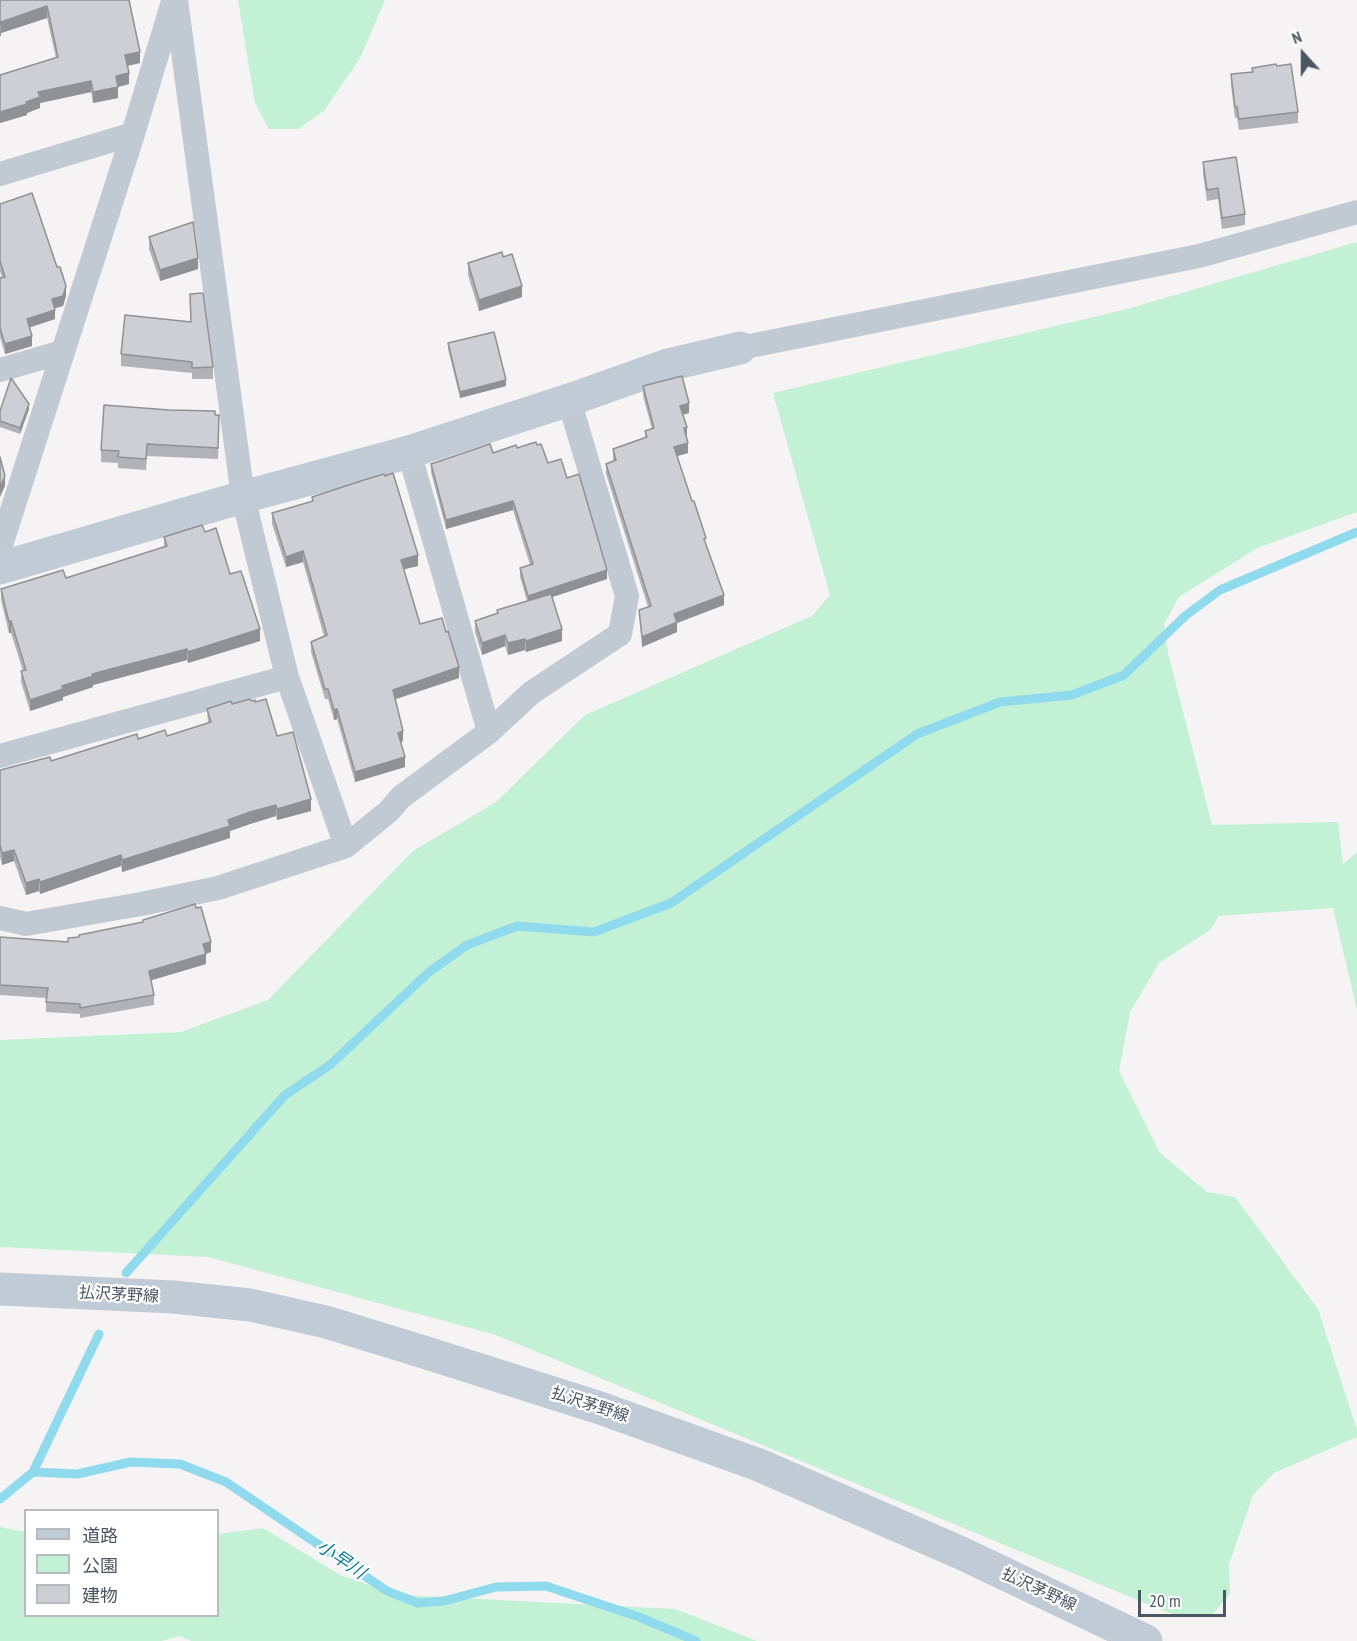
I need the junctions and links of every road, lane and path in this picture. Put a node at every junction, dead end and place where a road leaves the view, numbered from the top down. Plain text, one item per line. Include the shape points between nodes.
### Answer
1 (175, 0) edge
2 (133, 134) junction
3 (0, 174) edge
4 (1357, 212) edge
5 (740, 348) joint
6 (62, 352) junction
7 (0, 370) edge
8 (569, 400) junction
9 (410, 452) junction
10 (243, 497) junction
11 (0, 548) edge
12 (0, 568) edge
13 (287, 677) junction
14 (489, 732) junction
15 (0, 756) edge
16 (345, 846) junction
17 (0, 918) edge
18 (0, 1289) edge
19 (1146, 1641) edge

1 - 2 street
1 - 10 street
2 - 3 street
2 - 6 street
4 - 5 street via 1199,256
5 - 8 main road via 668,365
6 - 7 street
6 - 11 street
8 - 9 main road
8 - 14 street via 627,596 620,634 531,693
9 - 10 main road
9 - 14 street
10 - 12 main road
10 - 13 street
13 - 15 street
13 - 16 street
14 - 16 street via 401,797
16 - 17 street via 218,888 26,924
18 - 19 main road, 払沢茅野線 via 173,1297 250,1305 326,1322 600,1408 759,1465 961,1553

